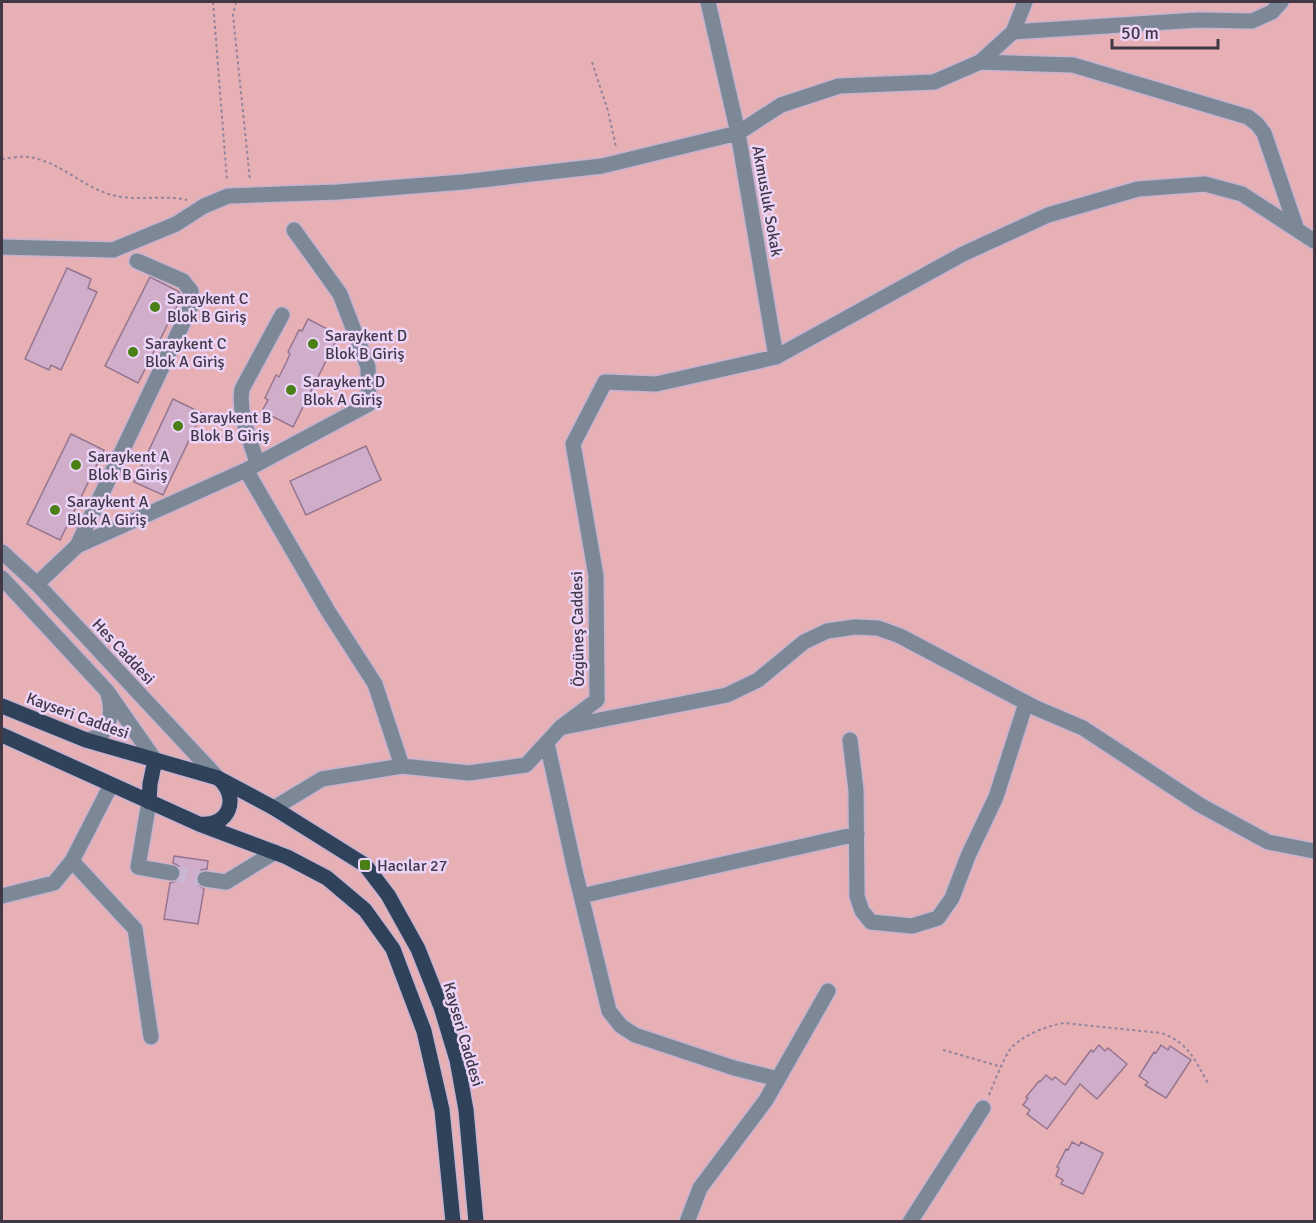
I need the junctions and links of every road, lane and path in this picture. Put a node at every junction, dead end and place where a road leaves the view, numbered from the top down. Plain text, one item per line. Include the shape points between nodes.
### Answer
1 (213, 2) edge
2 (236, 2) edge
3 (708, 2) edge
4 (1025, 2) edge
5 (1281, 2) edge
6 (1013, 32) junction
7 (592, 62) dead end
8 (980, 63) junction
9 (738, 133) junction
10 (2, 159) edge
11 (619, 162) junction
12 (228, 195) junction
13 (252, 195) junction
14 (204, 206) junction
15 (294, 230) dead end
16 (1297, 230) junction
17 (1314, 241) edge
18 (2, 247) edge
19 (137, 261) dead end
20 (282, 315) dead end
21 (776, 357) junction
22 (251, 466) junction
23 (77, 546) junction
24 (2, 552) edge
25 (2, 578) edge
26 (37, 584) junction
27 (107, 691) junction
28 (1026, 703) junction
29 (2, 706) edge
30 (561, 727) junction
31 (2, 735) edge
32 (86, 740) junction
33 (850, 740) dead end
34 (547, 743) junction
35 (155, 760) junction
36 (402, 766) junction
37 (215, 777) junction
38 (111, 785) junction
39 (149, 802) junction
40 (274, 808) junction
41 (195, 823) junction
42 (857, 834) junction
43 (275, 852) junction
44 (1314, 852) edge
45 (72, 861) junction
46 (172, 873) tunnel mouth
47 (205, 879) tunnel mouth
48 (2, 896) edge
49 (581, 896) junction
50 (828, 991) dead end
51 (151, 1037) dead end
52 (943, 1050) dead end
53 (1002, 1067) junction
54 (778, 1079) junction
55 (1208, 1083) dead end
56 (983, 1108) joint
57 (453, 1221) edge
58 (476, 1221) edge
59 (687, 1221) edge
60 (910, 1221) edge

1 - 12 path
2 - 13 path via 233,15
3 - 9 street
4 - 6 street, Akmusluk Sokak
5 - 6 street via 1272,12 1252,21 1198,20
6 - 8 street, Akmusluk Sokak
7 - 11 path
8 - 9 street, Akmusluk Sokak via 934,82 839,86 781,105
8 - 16 street via 1073,66 1248,117 1264,133
9 - 11 street
9 - 21 street, Akmusluk Sokak
10 - 14 path via 28,156 46,161 82,182 121,197 184,199
11 - 13 street via 463,182
12 - 13 street
12 - 14 street
14 - 18 street via 176,224 113,250
15 - 22 street via 340,294 369,367 369,404
16 - 17 street
16 - 21 street via 1242,194 1205,183 1138,189 1048,215 963,254
19 - 23 street via 183,282 191,291 192,304
20 - 22 street via 242,389 240,401
21 - 30 street, Özgüneş Caddesi via 656,384 605,382 573,444 597,576 597,700
22 - 23 street
22 - 36 street via 328,611 375,684
23 - 26 street
24 - 26 street, Hes Caddesi
25 - 27 street
26 - 37 street, Hes Caddesi
27 - 32 street via 111,703 108,724 99,736
27 - 35 street
28 - 30 street via 900,636 878,628 855,627 827,631 804,642 758,680 728,695
28 - 42 street via 996,798 952,898 938,918 912,926 871,922 858,897
28 - 44 street via 1083,728 1200,805 1268,842
29 - 32 main road, Kayseri Caddesi
30 - 34 street, Özgüneş Caddesi
31 - 38 main road
32 - 35 main road, Kayseri Caddesi
33 - 42 street
34 - 36 street, Özgüneş Caddesi via 526,765 469,774
34 - 49 street
35 - 37 main road, Kayseri Caddesi
35 - 39 main road
36 - 40 street, Özgüneş Caddesi via 322,779
37 - 40 main road, Kayseri Caddesi
37 - 41 main road via 228,789 228,810 213,824
38 - 39 main road
38 - 45 street
39 - 41 main road
39 - 46 street via 138,867
40 - 58 main road, Kayseri Caddesi via 365,865 418,949 457,1060 466,1110
41 - 43 main road
42 - 49 street
43 - 47 street via 226,882
43 - 57 main road via 327,878 365,910 393,949 424,1031 442,1110
45 - 48 street via 54,883
45 - 51 street via 135,929
49 - 54 street via 609,1011 621,1026 635,1035
50 - 54 street
52 - 53 path
53 - 55 path via 1010,1049 1036,1031 1064,1023 1175,1038 1187,1048
53 - 56 path
54 - 59 street via 700,1188
56 - 60 street

